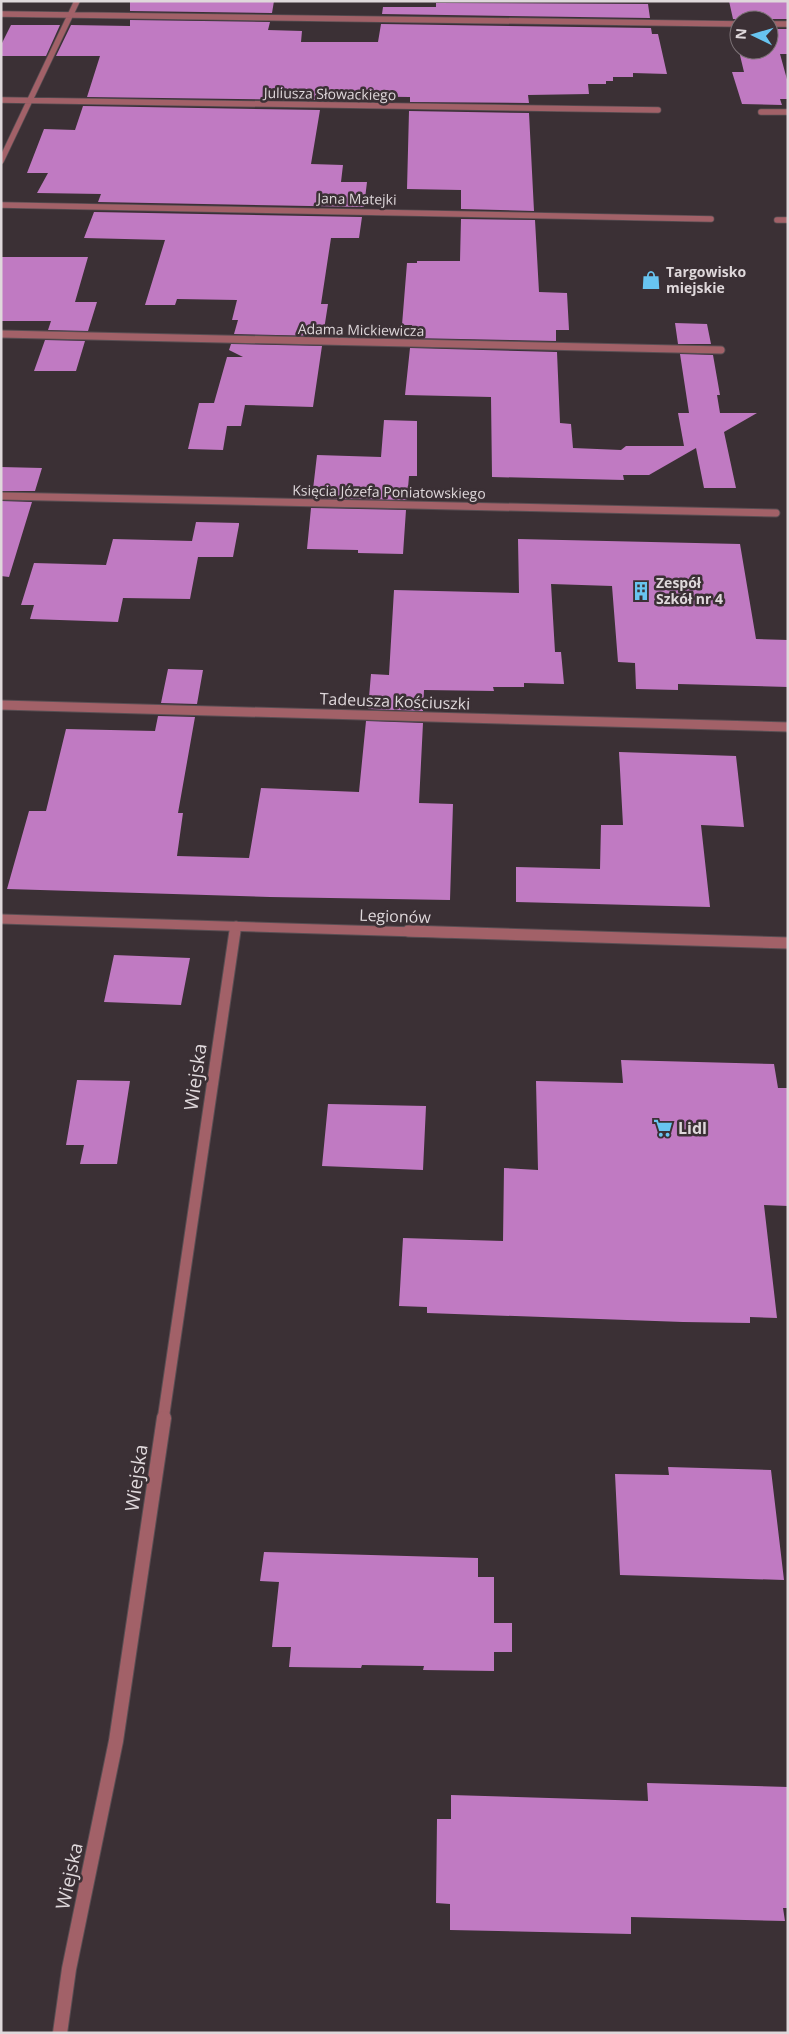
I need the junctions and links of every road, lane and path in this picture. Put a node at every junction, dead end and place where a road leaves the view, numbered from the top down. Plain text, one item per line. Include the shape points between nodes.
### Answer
1 (77, 1) edge
2 (1, 14) edge
3 (72, 15) junction
4 (729, 24) edge
5 (1, 100) edge
6 (30, 101) junction
7 (658, 110) dead end
8 (761, 112) dead end
9 (788, 112) edge
10 (1, 161) edge
11 (1, 205) edge
12 (712, 219) dead end
13 (777, 220) dead end
14 (788, 220) edge
15 (1, 334) edge
16 (721, 350) dead end
17 (1, 496) edge
18 (776, 513) dead end
19 (1, 705) edge
20 (788, 727) edge
21 (1, 919) edge
22 (236, 926) junction
23 (788, 943) edge
24 (60, 2033) edge

1 - 3 street
2 - 3 street
3 - 4 street
3 - 6 street
5 - 6 street, Juliusza Słowackiego
6 - 7 street, Juliusza Słowackiego
6 - 10 street
8 - 9 street
11 - 12 street, Jana Matejki
13 - 14 street
15 - 16 street, Adama Mickiewicza
17 - 18 street, Księcia Józefa Poniatowskiego
19 - 20 street, Tadeusza Kościuszki
21 - 22 street, Legionów
22 - 23 street, Legionów
22 - 24 street, Wiejska via 116,1741 69,1969

